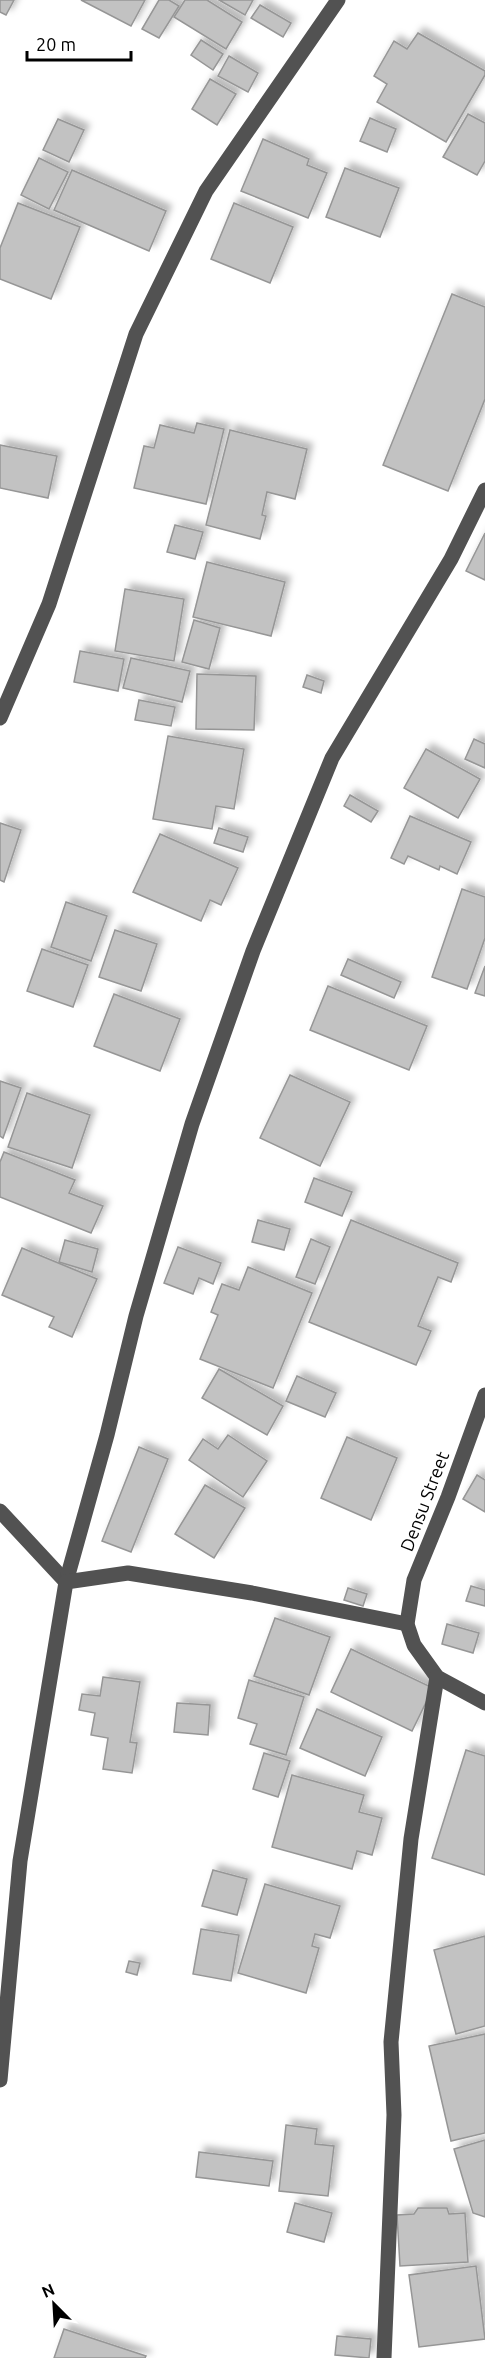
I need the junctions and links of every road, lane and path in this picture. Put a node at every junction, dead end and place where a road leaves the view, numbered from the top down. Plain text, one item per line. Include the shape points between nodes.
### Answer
1 (338, 0) edge
2 (485, 490) edge
3 (0, 718) edge
4 (485, 1395) edge
5 (0, 1511) edge
6 (66, 1582) junction
7 (407, 1624) junction
8 (437, 1677) junction
9 (485, 1704) edge
10 (0, 2080) edge
11 (384, 2358) edge

1 - 3 street via 206,191 136,334 49,604
2 - 6 street via 451,559 332,758 253,951 192,1124 136,1316
4 - 7 street, Densu Street via 414,1580
5 - 6 street
6 - 7 street via 128,1574 252,1593
6 - 10 street via 20,1861
7 - 8 street via 414,1645
8 - 9 street
8 - 11 street via 411,1839 391,2042 394,2115

